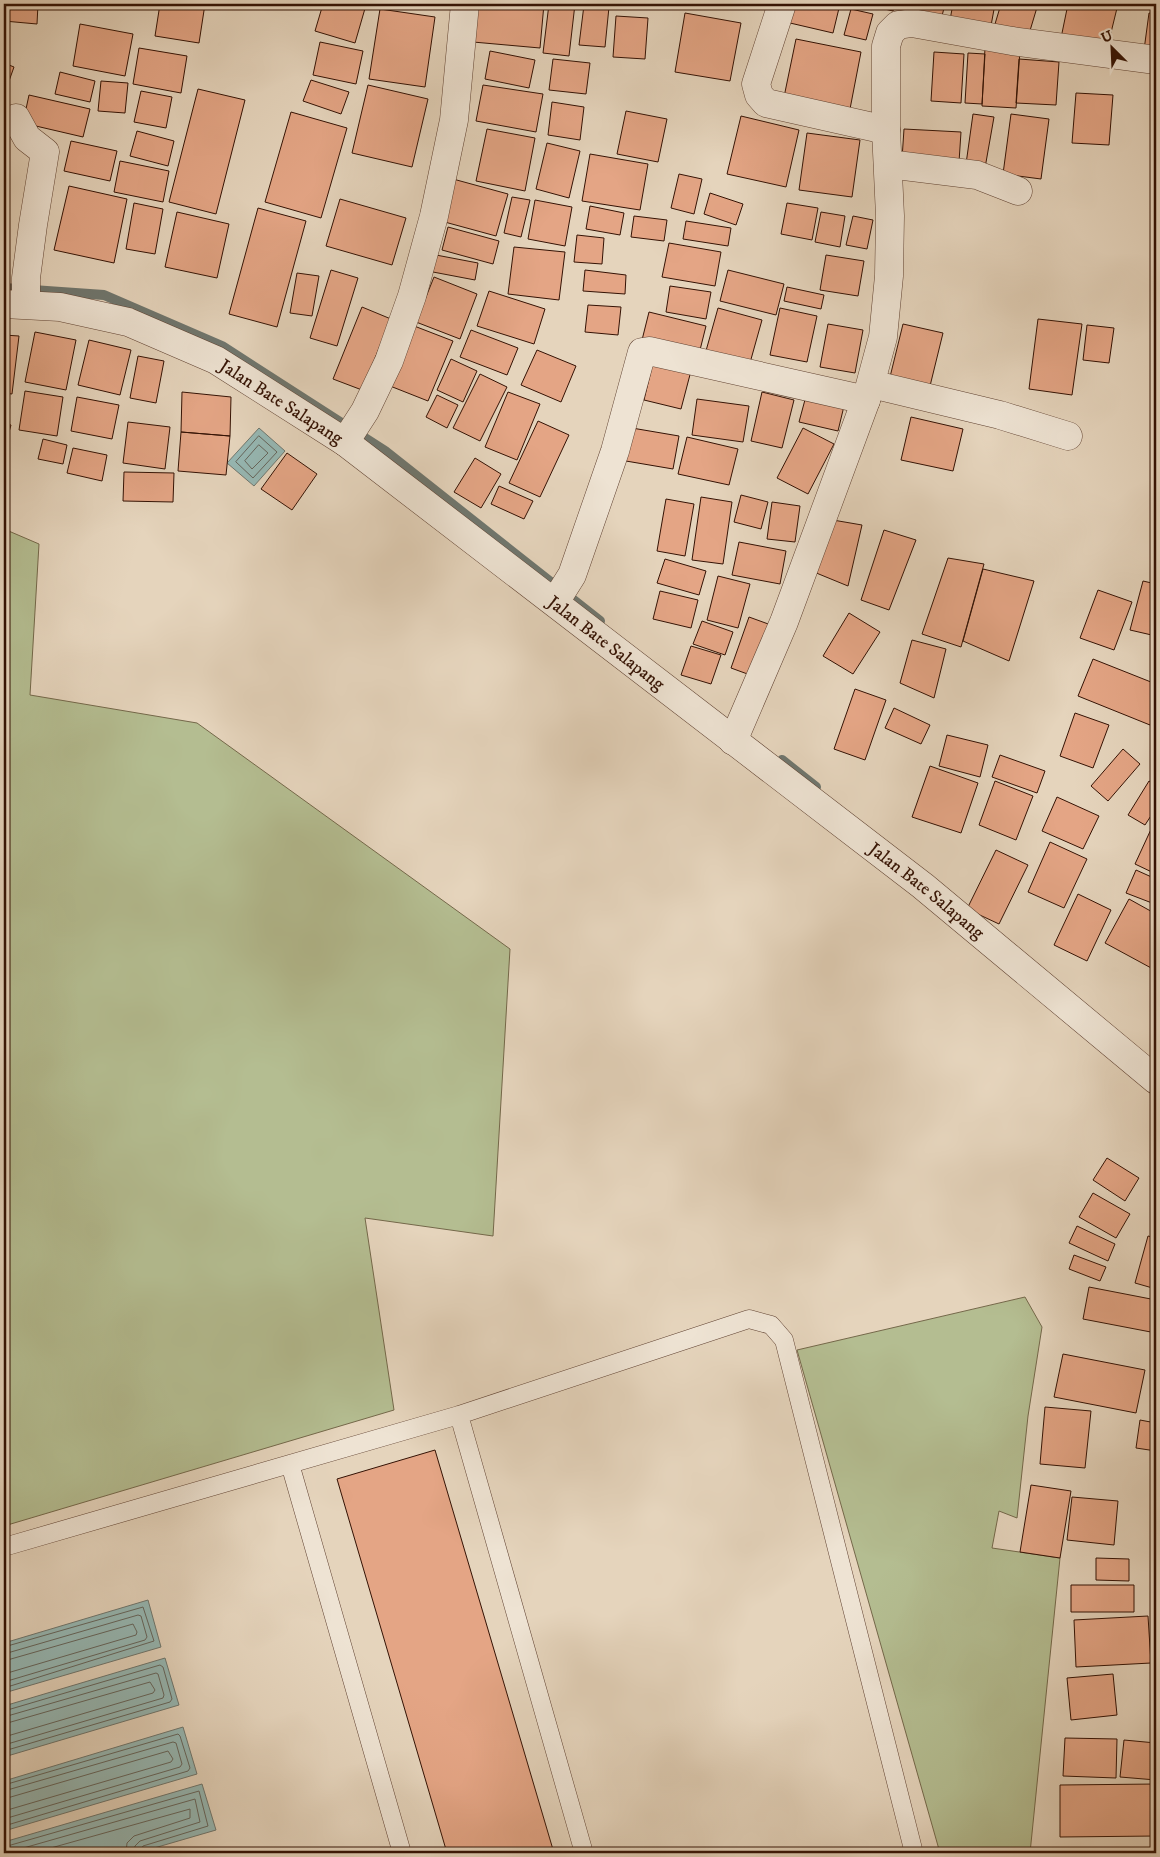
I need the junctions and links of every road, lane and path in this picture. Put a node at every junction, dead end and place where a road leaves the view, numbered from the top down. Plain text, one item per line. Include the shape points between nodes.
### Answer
1 (464, 4) edge
2 (781, 4) edge
3 (1156, 60) edge
4 (16, 118) dead end
5 (886, 130) junction
6 (888, 164) junction
7 (1018, 191) dead end
8 (20, 296) edge
9 (868, 392) junction
10 (1068, 436) dead end
11 (348, 438) junction
12 (562, 590) junction
13 (739, 729) junction
14 (1156, 1080) edge
15 (459, 1415) junction
16 (290, 1464) junction
17 (4, 1547) edge
18 (399, 1852) edge
19 (584, 1853) edge
20 (914, 1853) edge

1 - 11 street via 454,120 434,216 412,296 389,361
2 - 5 street via 756,84 759,96 766,103
3 - 5 street via 1012,41 912,23 898,25 890,33 886,46
4 - 8 street via 27,138 46,152
5 - 6 street
6 - 7 street via 976,175
6 - 9 street via 889,276 883,337
8 - 11 street, Jalan Bate Salapang via 128,322 163,337 216,360
9 - 10 street via 1000,415
9 - 12 street via 642,352 615,452
9 - 13 street via 784,622
11 - 12 street, Jalan Bate Salapang via 398,485
12 - 13 street, Jalan Bate Salapang
13 - 14 street, Jalan Bate Salapang
15 - 16 lane
15 - 19 lane
15 - 20 lane via 749,1320 771,1325 784,1340
16 - 17 lane
16 - 18 lane

